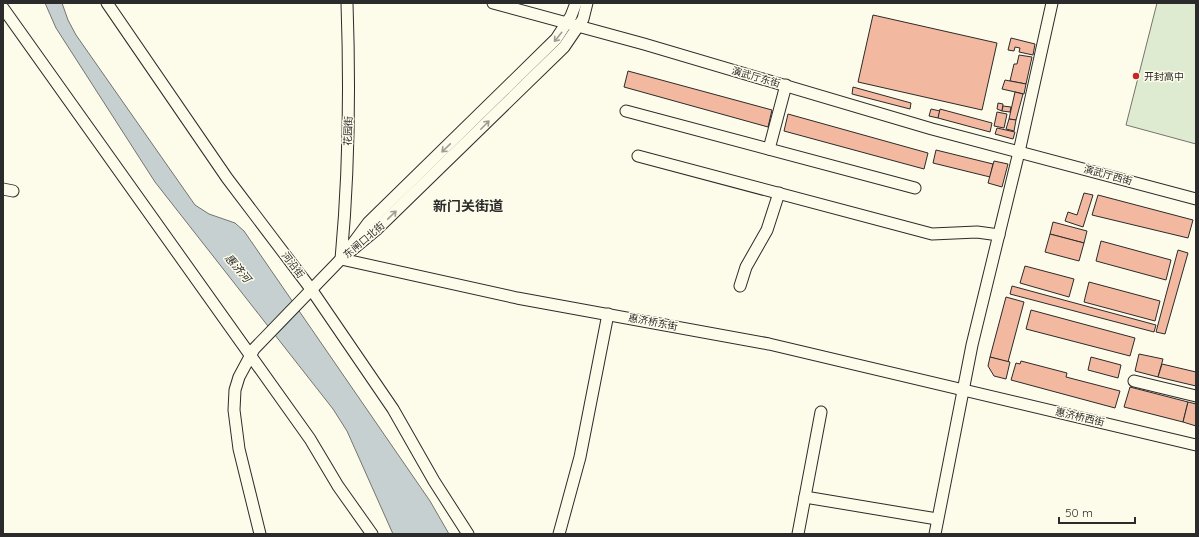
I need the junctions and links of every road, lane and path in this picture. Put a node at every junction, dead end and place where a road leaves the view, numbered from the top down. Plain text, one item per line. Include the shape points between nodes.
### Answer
1 (107, 3) edge
2 (347, 3) edge
3 (493, 3) edge
4 (576, 3) edge
5 (587, 3) edge
6 (1052, 3) edge
7 (3, 8) edge
8 (568, 23) junction
9 (578, 26) junction
10 (786, 85) junction
11 (626, 111) dead end
12 (769, 149) junction
13 (1019, 152) junction
14 (638, 156) dead end
15 (915, 188) dead end
16 (778, 193) junction
17 (1196, 199) edge
18 (999, 235) junction
19 (341, 259) junction
20 (740, 286) dead end
21 (308, 292) junction
22 (608, 314) junction
23 (250, 355) junction
24 (1134, 381) dead end
25 (963, 389) junction
26 (1196, 396) edge
27 (821, 412) dead end
28 (1196, 445) edge
29 (805, 497) junction
30 (937, 519) junction
31 (260, 534) edge
32 (372, 534) edge
33 (468, 534) edge
34 (559, 534) edge
35 (798, 534) edge
36 (935, 534) edge

1 - 21 street, 河沿街
2 - 19 street, 花园街 via 349,114 346,210
3 - 8 street, 演武厅东街
4 - 8 street, 东闸口北街
5 - 9 street, 东闸口北街
6 - 13 street
7 - 23 street
8 - 9 street, 演武厅东街
8 -> 19 street, 东闸口北街 via 556,39 368,223
9 - 10 street, 演武厅东街
19 -> 9 street, 东闸口北街 via 376,230 455,155 564,46
10 - 12 street
10 - 13 street, 演武厅东街
11 - 12 street
12 - 15 street
13 - 17 street, 演武厅西街
13 - 18 street
14 - 16 street
16 - 18 street via 932,234 977,232
16 - 20 street via 767,230 746,267
18 - 25 street
19 - 21 street
19 - 22 street, 惠济桥东街 via 517,298
21 - 23 street
21 - 33 street, 河沿街 via 393,409
22 - 25 street, 惠济桥东街 via 769,344
22 - 34 street via 580,457
23 - 31 street via 239,377 234,395 234,410 239,449
23 - 32 street via 310,439 338,486
24 - 26 street
25 - 28 street, 惠济桥西街
25 - 30 street
27 - 29 street
29 - 30 street
29 - 35 street
30 - 36 street

